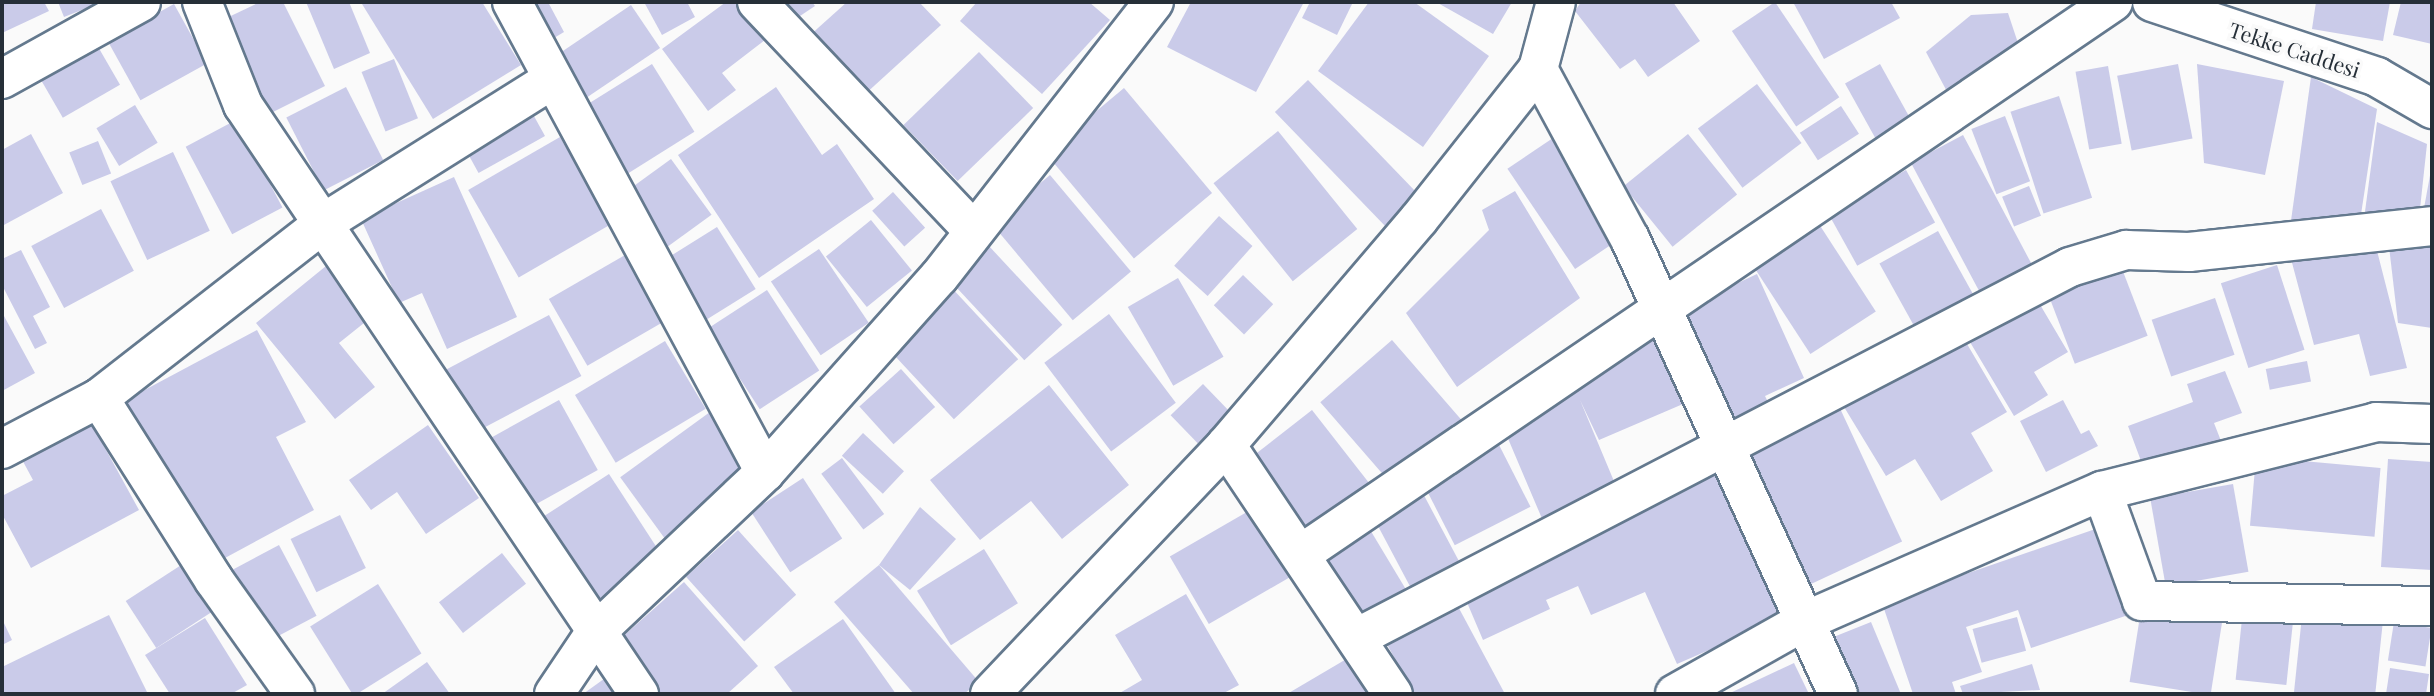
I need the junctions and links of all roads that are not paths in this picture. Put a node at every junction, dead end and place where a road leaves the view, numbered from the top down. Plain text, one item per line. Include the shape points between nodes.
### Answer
1 (141, 2) edge
2 (202, 2) edge
3 (512, 2) edge
4 (757, 2) edge
5 (1154, 2) edge
6 (1556, 2) edge
7 (2113, 2) edge
8 (2152, 2) edge
9 (1538, 69) junction
10 (2, 79) edge
11 (550, 81) junction
12 (2432, 109) edge
13 (326, 222) junction
14 (2432, 226) edge
15 (971, 228) junction
16 (1657, 306) junction
17 (99, 398) junction
18 (2432, 424) edge
19 (1226, 445) junction
20 (1726, 446) junction
21 (2, 449) edge
22 (765, 472) junction
23 (2102, 491) junction
24 (1301, 554) junction
25 (2432, 606) edge
26 (1803, 622) junction
27 (595, 633) junction
28 (1360, 636) junction
29 (295, 694) edge
30 (554, 694) edge
31 (639, 694) edge
32 (990, 694) edge
33 (1393, 694) edge
34 (1675, 694) edge
35 (1838, 694) edge

1 - 10 street
2 - 13 street via 243,105
3 - 11 street
4 - 15 street
5 - 15 street
6 - 9 street
7 - 16 street
8 - 12 street, Tekke Caddesi via 2377,76
9 - 16 street via 1630,239
9 - 19 street
11 - 13 street
11 - 22 street
13 - 17 street
13 - 27 street
14 - 20 street via 2189,252 2126,250 2081,264
15 - 22 street via 939,277
16 - 20 street
16 - 24 street
17 - 21 street
17 - 29 street via 214,580
18 - 23 street via 2376,422
19 - 24 street
19 - 32 street
20 - 26 street
20 - 28 street
22 - 27 street
23 - 25 street via 2142,601
23 - 26 street
24 - 28 street
26 - 34 street
26 - 35 street
27 - 30 street
27 - 31 street
28 - 33 street

